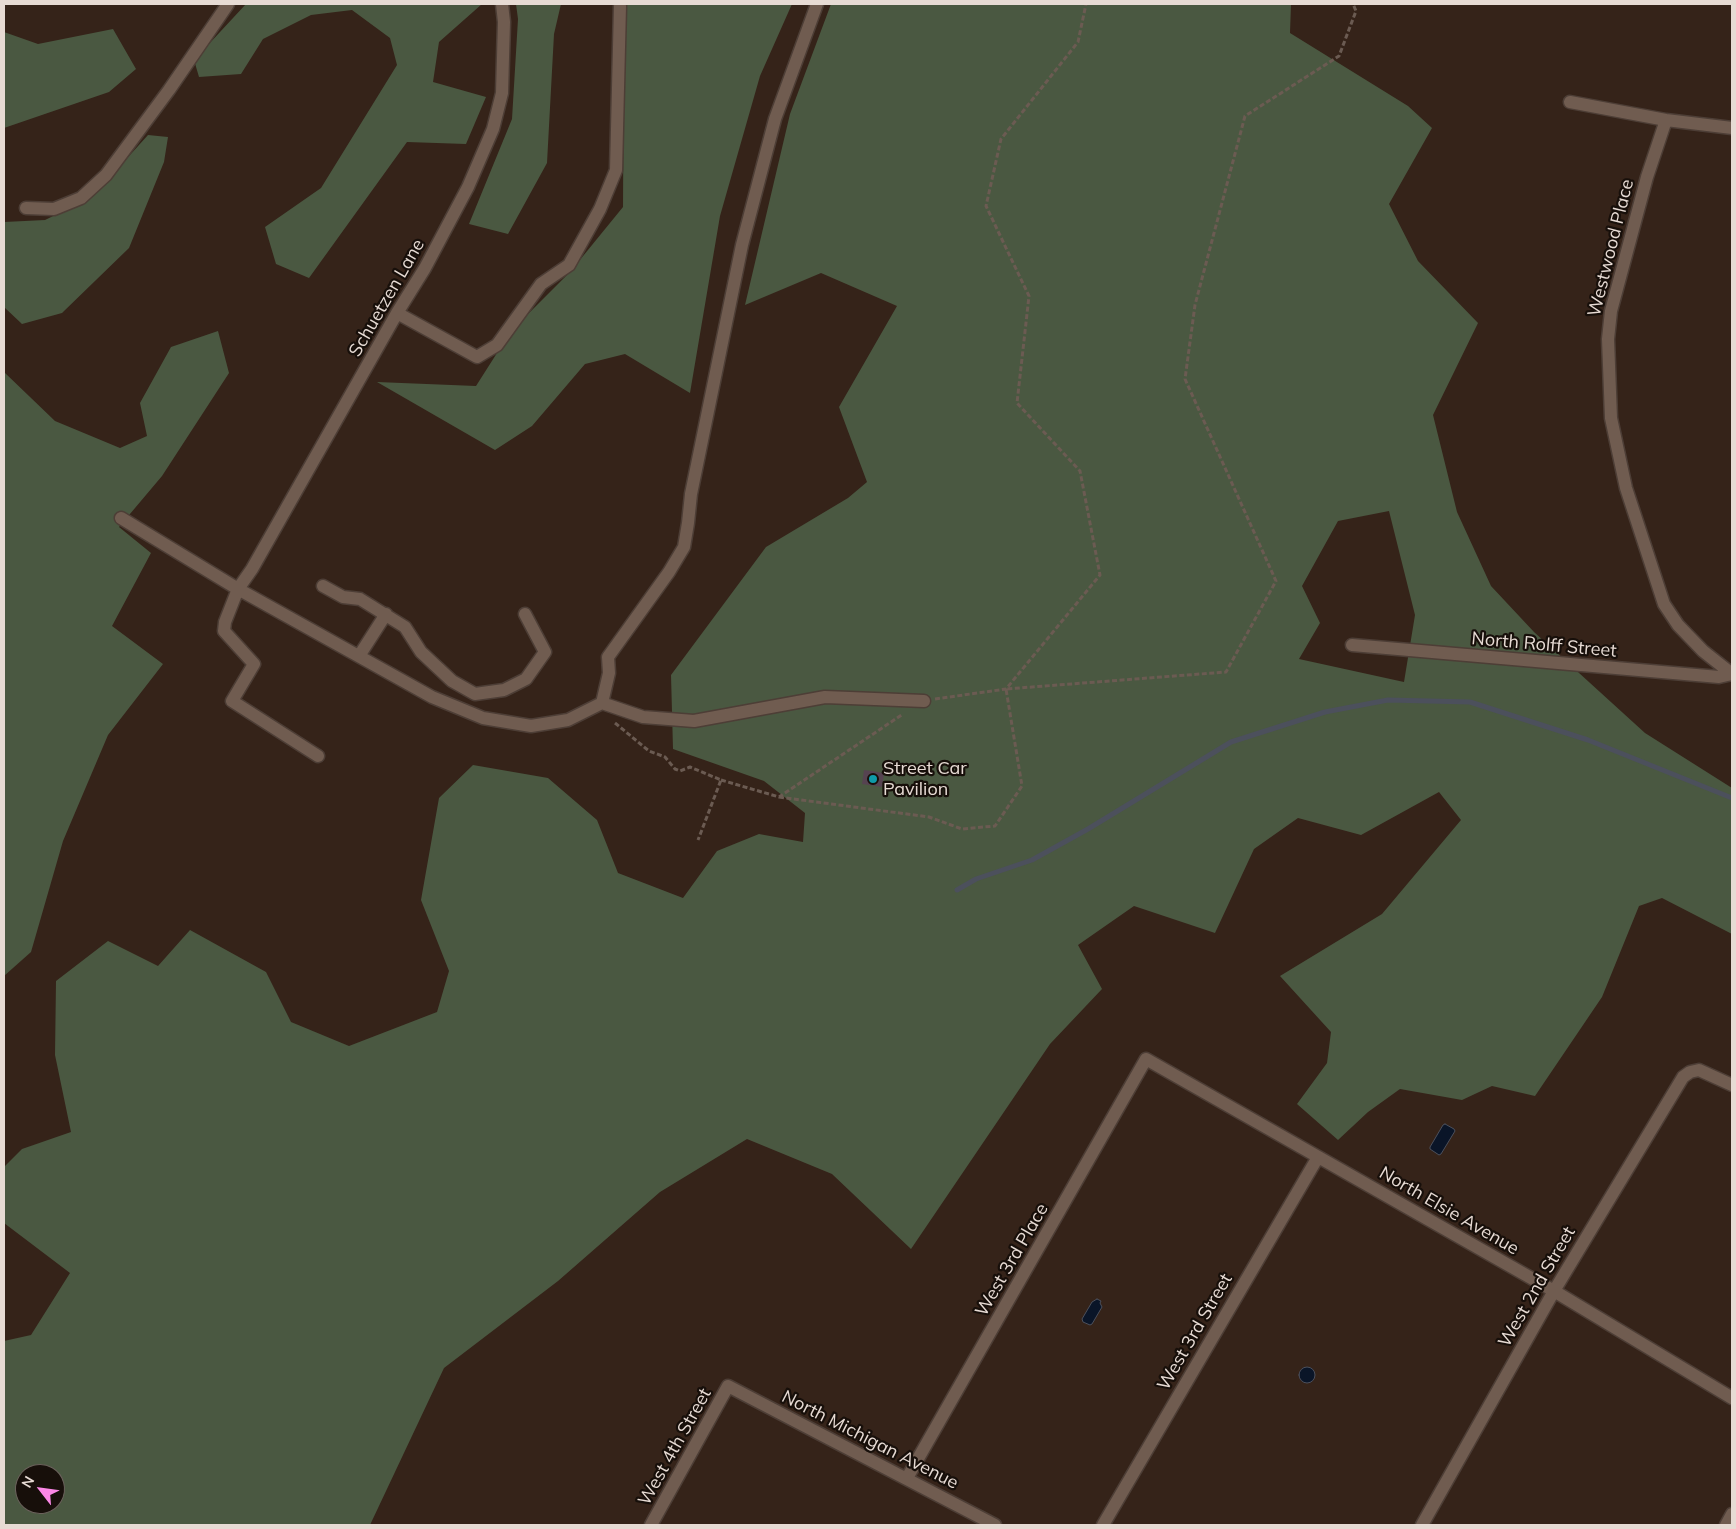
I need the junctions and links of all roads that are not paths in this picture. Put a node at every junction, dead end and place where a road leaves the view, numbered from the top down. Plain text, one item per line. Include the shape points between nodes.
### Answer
1 (228, 4) edge
2 (502, 4) edge
3 (817, 4) edge
4 (620, 6) dead end
5 (1570, 102) dead end
6 (1666, 120) junction
7 (1732, 128) edge
8 (26, 208) dead end
9 (397, 313) junction
10 (121, 518) dead end
11 (322, 586) dead end
12 (238, 589) junction
13 (386, 614) junction
14 (525, 614) dead end
15 (1352, 645) dead end
16 (359, 656) junction
17 (1732, 674) edge
18 (924, 701) road end
19 (598, 705) junction
20 (318, 756) dead end
21 (1146, 1059) joint
22 (1732, 1085) edge
23 (1318, 1157) junction
24 (1554, 1291) junction
25 (728, 1386) joint
26 (1732, 1398) edge
27 (907, 1478) junction
28 (1732, 1514) edge
29 (651, 1525) edge
30 (995, 1525) edge
31 (1103, 1525) edge
32 (1422, 1525) edge
33 (1726, 1525) edge

1 - 8 street via 106,175 81,198 54,209
2 - 9 street, Schuetzen Lane via 502,93 493,129 468,186
3 - 19 street via 775,120 742,245 691,494 684,547 608,657 610,673
4 - 9 street via 616,170 570,266 541,284 496,345 477,357
5 - 6 street
6 - 7 street
6 - 17 street, Westwood Place via 1611,311 1608,339 1611,418 1626,488 1664,604 1702,651
9 - 12 street, Schuetzen Lane
10 - 12 street
11 - 13 street via 343,597 360,599
12 - 16 street
12 - 20 street, Schuetzen Lane via 224,631 254,664 232,702
13 - 14 street via 405,627 421,652 452,681 474,694 504,690 526,679 545,652
13 - 16 street
15 - 17 street, North Rolff Street via 1719,678
16 - 19 street via 432,697 483,718 531,726 568,720
18 - 19 street via 825,697 694,721 643,717
21 - 23 street, North Elsie Avenue
21 - 27 street, West 3rd Place
22 - 24 street, West 2nd Street via 1699,1070 1683,1077
23 - 24 street, North Elsie Avenue
23 - 31 street, West 3rd Street
24 - 26 street, North Elsie Avenue
24 - 32 street, West 2nd Street
25 - 27 street, North Michigan Avenue
25 - 29 street, West 4th Street
27 - 30 street, North Michigan Avenue
28 - 33 street

